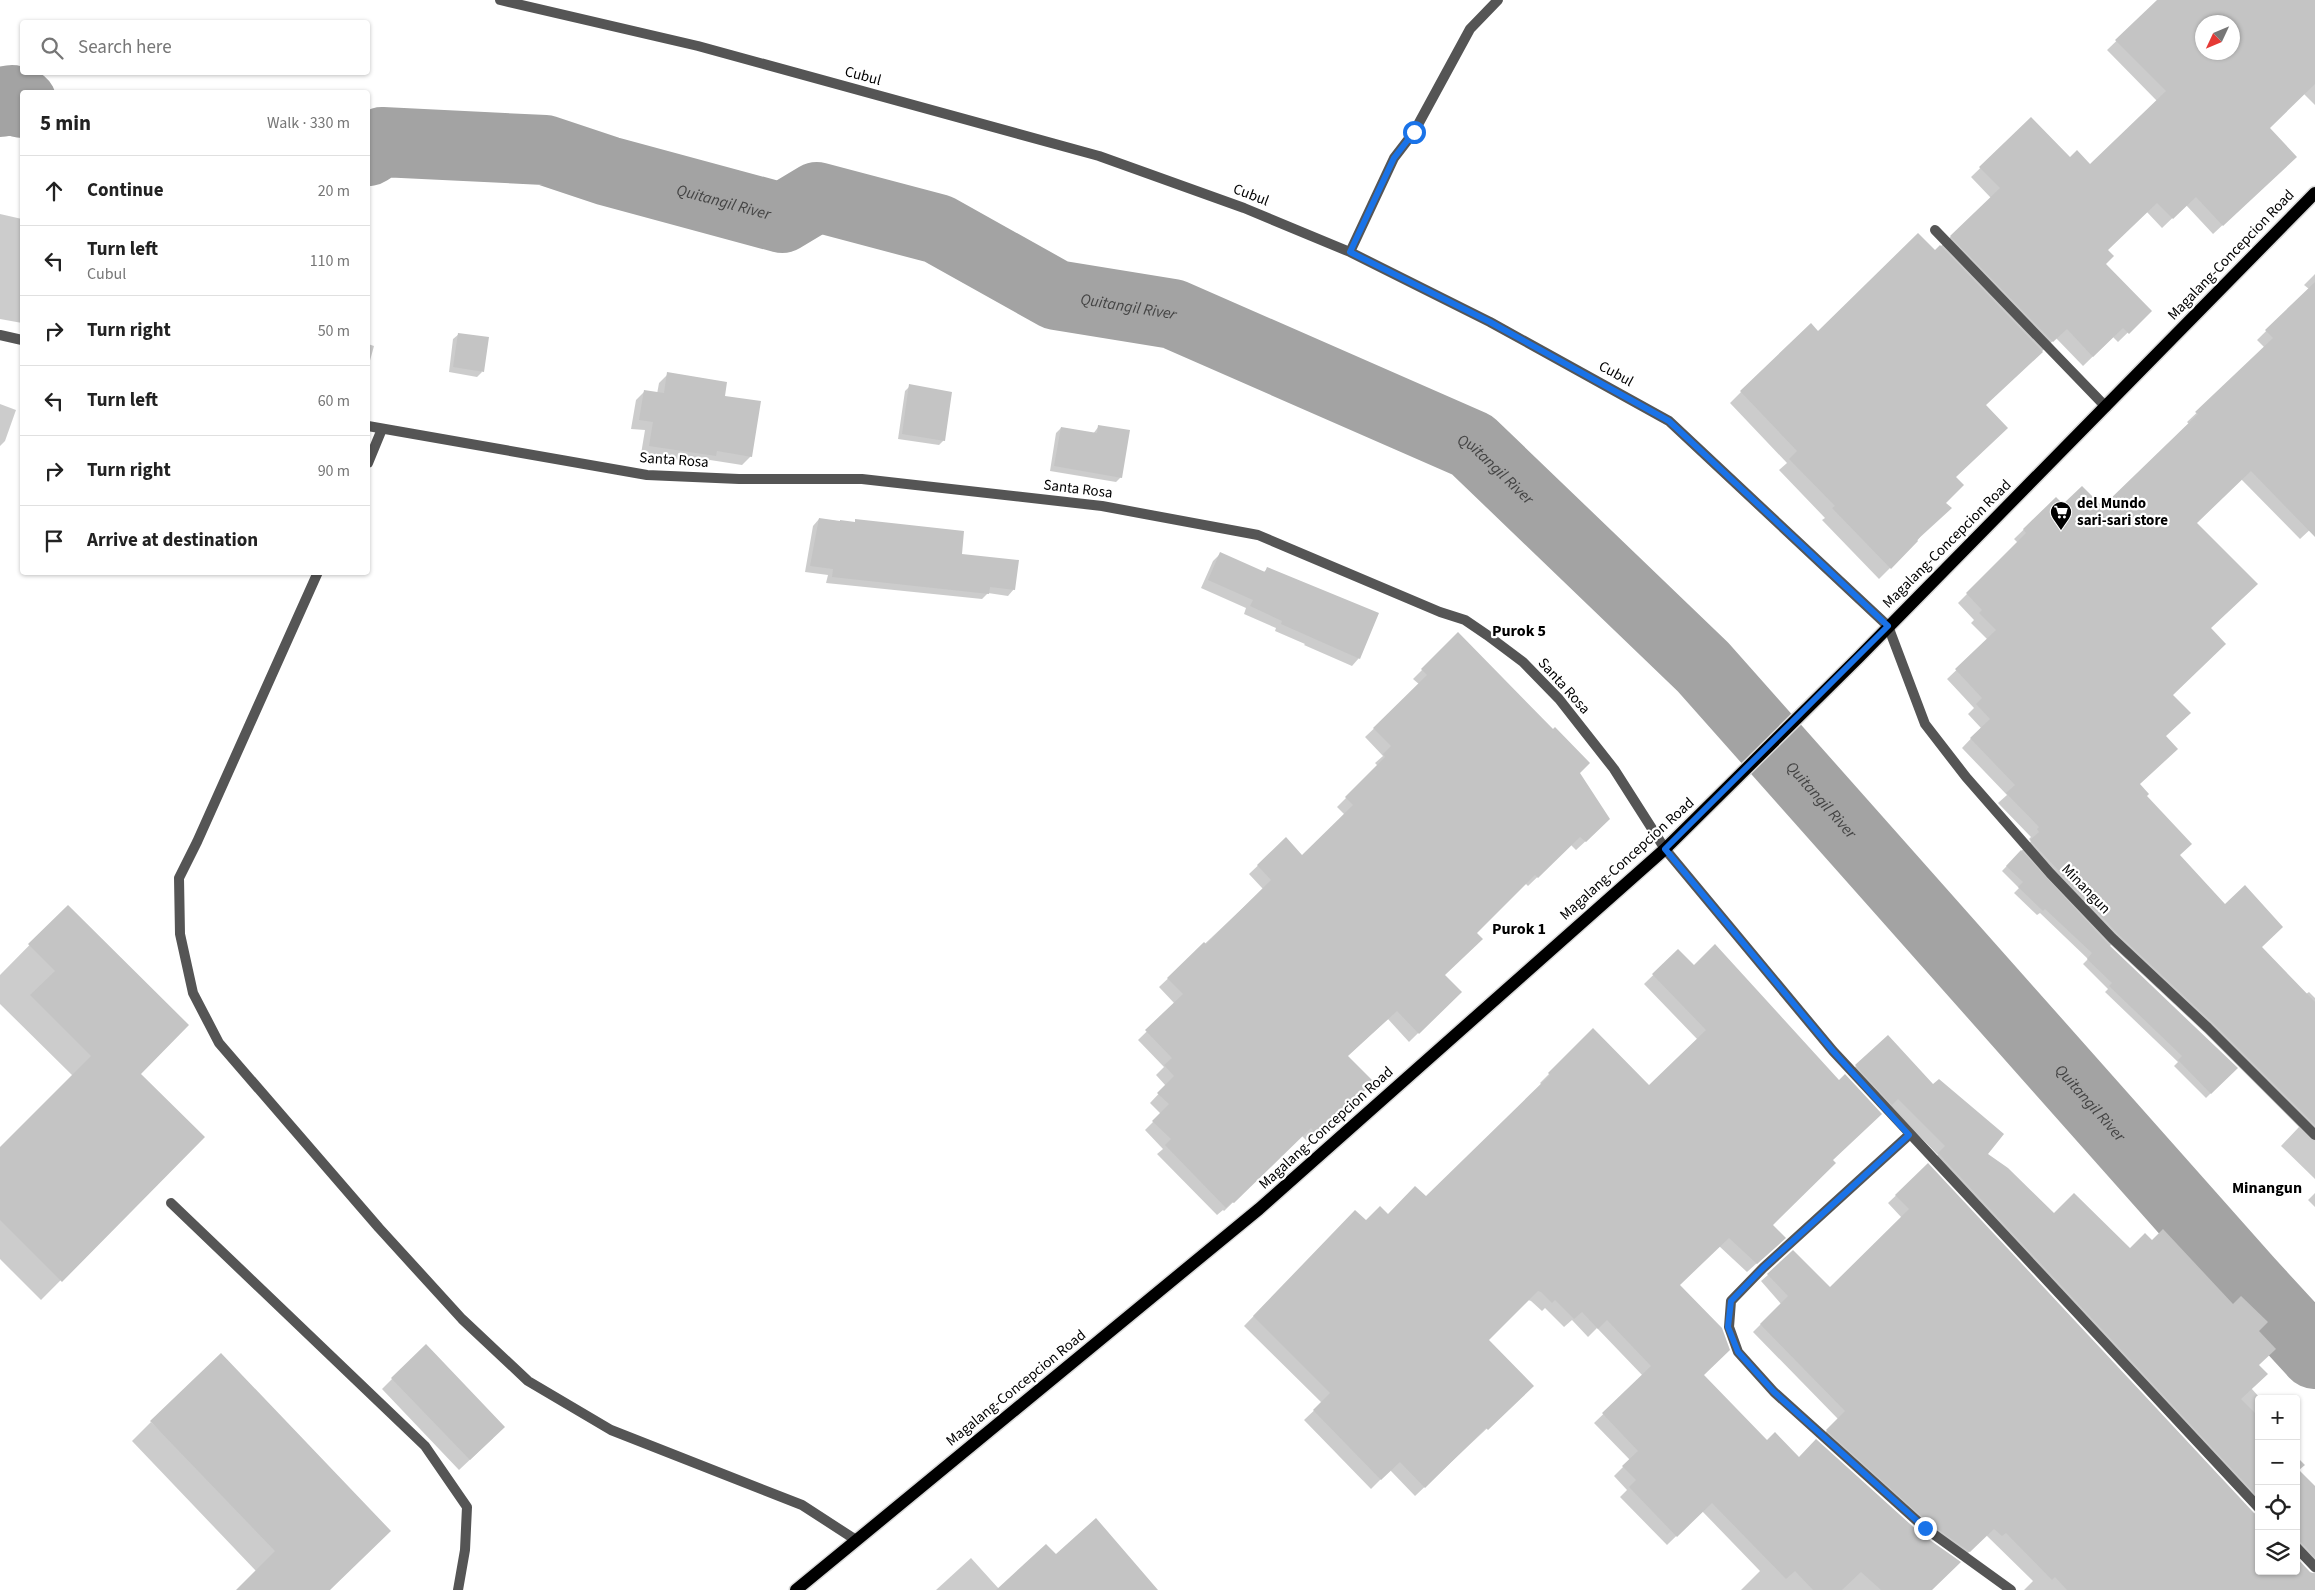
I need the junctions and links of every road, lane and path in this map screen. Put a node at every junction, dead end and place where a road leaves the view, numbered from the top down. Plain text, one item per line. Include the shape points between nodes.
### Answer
1 (500, 0) edge
2 (546, 0) edge
3 (1498, 0) edge
4 (544, 11) junction
5 (2315, 193) edge
6 (1935, 230) dead end
7 (1350, 252) junction
8 (0, 335) edge
9 (20, 340) edge
10 (2106, 406) junction
11 (370, 427) edge
12 (382, 430) junction
13 (370, 458) edge
14 (317, 575) edge
15 (1888, 626) junction
16 (1665, 849) junction
17 (1909, 1135) junction
18 (2315, 1135) edge
19 (171, 1202) dead end
20 (2255, 1504) edge
21 (856, 1540) junction
22 (2300, 1552) edge
23 (2315, 1567) edge
24 (458, 1590) edge
25 (796, 1590) edge
26 (2011, 1590) edge

1 - 4 street, Cubul
2 - 4 street
3 - 7 street via 1470,29 1414,132 1394,158
4 - 7 street, Cubul via 698,46 1099,156 1244,208
5 - 10 main road, Magalang-Concepcion Road
6 - 10 street
7 - 15 street, Cubul via 1490,322 1669,421
8 - 9 street
10 - 15 main road, Magalang-Concepcion Road
11 - 12 street, Santa Rosa
12 - 13 street
12 - 16 street, Santa Rosa via 647,475 862,479 1102,506 1258,535 1465,620 1523,662 1559,700 1614,769
14 - 21 street via 179,878 180,934 193,993 219,1043 462,1319 528,1381 611,1430 802,1506
15 - 16 main road, Magalang-Concepcion Road
15 - 18 street, Minangun via 1925,724 1966,777 2112,938
16 - 17 street, Santa Rosa via 1833,1051
16 - 21 main road, Magalang-Concepcion Road via 1259,1209
17 - 20 street, Santa Rosa
17 - 26 street via 1731,1301 1728,1327 1738,1352 1774,1392 1925,1528
19 - 24 street via 424,1446 468,1507
21 - 25 main road, Magalang-Concepcion Road
22 - 23 street

